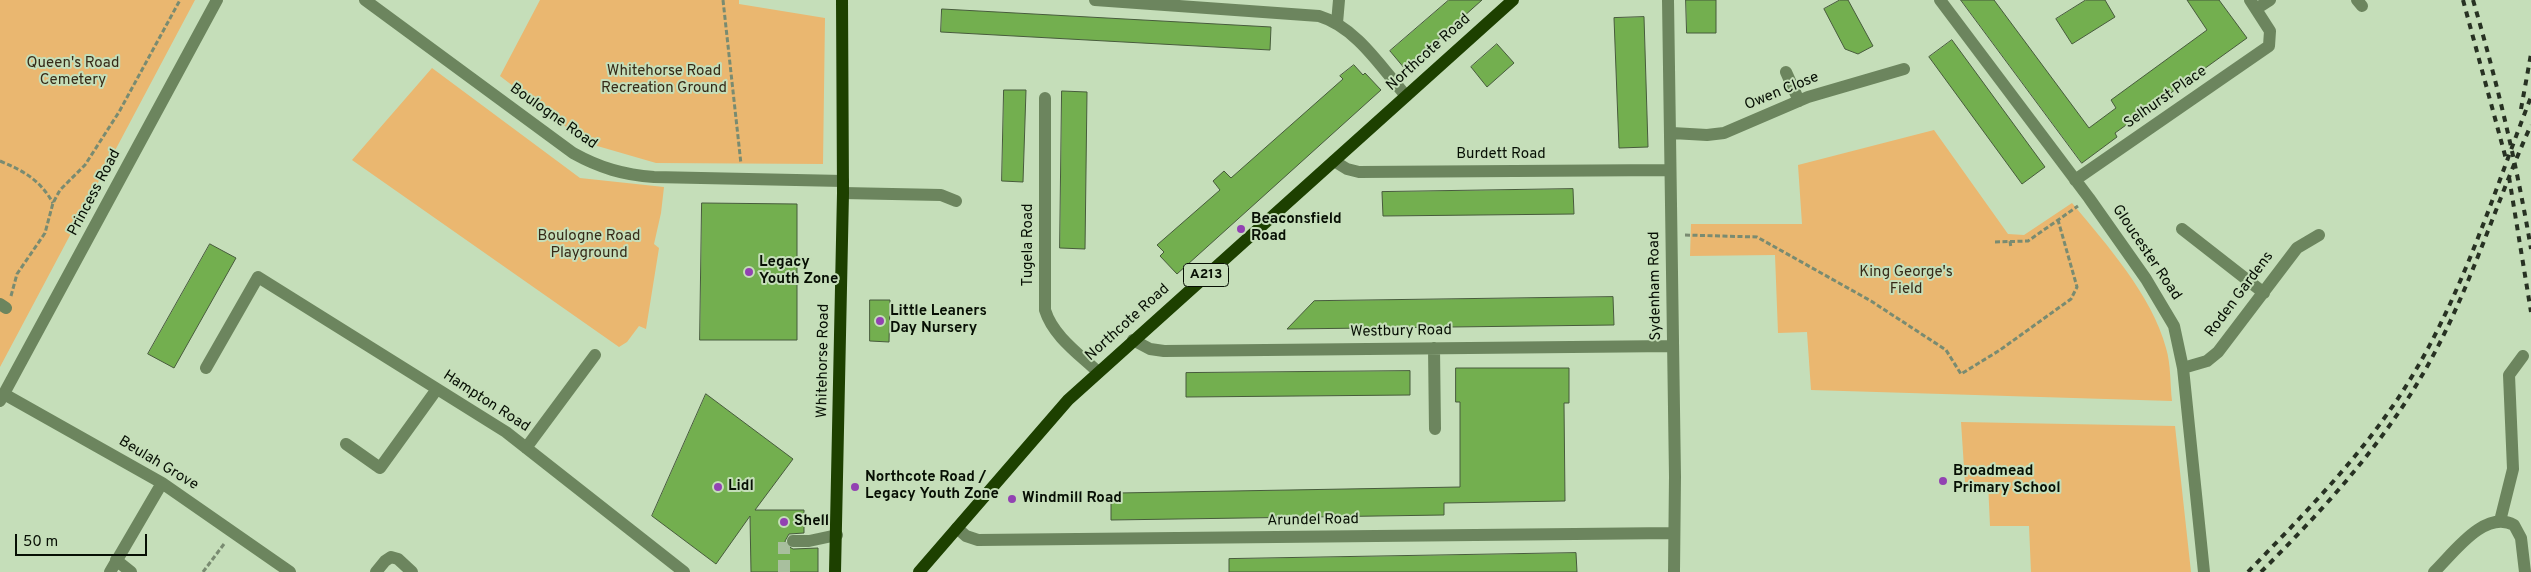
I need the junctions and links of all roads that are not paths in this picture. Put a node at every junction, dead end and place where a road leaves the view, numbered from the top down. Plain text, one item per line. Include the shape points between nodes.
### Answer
1 (217, 0) edge
2 (364, 0) edge
3 (842, 0) edge
4 (1095, 0) edge
5 (1339, 0) edge
6 (1513, 0) edge
7 (1668, 0) edge
8 (1940, 0) edge
9 (2270, 0) edge
10 (2253, 5) edge
11 (1337, 23) junction
12 (1904, 68) dead end
13 (1786, 72) dead end
14 (1406, 96) junction
15 (1046, 98) dead end
16 (1799, 101) junction
17 (1672, 133) junction
18 (1334, 161) junction
19 (1670, 170) junction
20 (2075, 180) junction
21 (843, 187) junction
22 (956, 202) dead end
23 (2182, 229) dead end
24 (2319, 235) dead end
25 (2264, 292) junction
26 (1133, 340) junction
27 (1673, 346) junction
28 (1434, 348) junction
29 (595, 355) dead end
30 (2523, 356) dead end
31 (206, 368) dead end
32 (2183, 368) junction
33 (1098, 372) junction
34 (437, 389) junction
35 (2, 398) edge
36 (1435, 429) dead end
37 (346, 444) dead end
38 (526, 448) junction
39 (162, 483) junction
40 (2500, 521) junction
41 (957, 528) junction
42 (1674, 533) junction
43 (837, 535) junction
44 (793, 541) dead end
45 (116, 560) junction
46 (110, 572) edge
47 (131, 572) edge
48 (290, 572) edge
49 (376, 572) edge
50 (412, 572) edge
51 (684, 572) edge
52 (835, 572) edge
53 (920, 572) edge
54 (1674, 572) edge
55 (2204, 572) edge
56 (2434, 572) edge
57 (2525, 572) edge

1 - 35 street, Princess Road
2 - 21 street, Boulogne Road via 573,153 593,164 629,175
3 - 21 main road, Whitehorse Road
4 - 11 street via 1299,14 1319,16
5 - 11 street
6 - 14 main road, Northcote Road / A213
7 - 17 street, Sydenham Road
8 - 20 street, Gloucester Road
9 - 10 street
10 - 20 street, Selhurst Place via 2270,31 2269,46
11 - 14 street
12 - 16 street, Owen Close
13 - 16 street
14 - 18 main road, Northcote Road / A213
15 - 33 street, Tugela Road via 1045,310 1050,324
16 - 17 street, Owen Close via 1724,133
17 - 19 street, Sydenham Road
18 - 19 street, Burdett Road via 1359,172
18 - 26 main road, Northcote Road / A213
19 - 27 street, Sydenham Road
20 - 32 street, Gloucester Road via 2146,280 2174,326
21 - 22 street, Boulogne Road via 941,195
21 - 43 main road, Whitehorse Road
23 - 25 street
24 - 25 street, Roden Gardens via 2297,248
25 - 32 street, Roden Gardens via 2218,352 2207,361
26 - 28 street, Westbury Road via 1150,349 1164,351
26 - 33 main road, Northcote Road / A213
27 - 28 street, Westbury Road
27 - 42 street, Sydenham Road
28 - 36 street
29 - 38 street
30 - 40 street via 2508,375 2513,470
31 - 34 street, Hampton Road via 258,277
32 - 55 street, Gloucester Road
33 - 41 main road, Northcote Road / A213 via 1038,432
34 - 37 street via 380,468
34 - 38 street, Hampton Road
35 - 39 street, Beulah Grove
38 - 51 street, Hampton Road
39 - 45 street
39 - 48 street, Beulah Grove
40 - 56 street via 2478,529
40 - 57 street via 2514,525 2521,538
41 - 42 street, Arundel Road via 978,540
41 - 53 main road, Northcote Road / A213
42 - 54 street, Sydenham Road
43 - 44 street
43 - 52 main road, Whitehorse Road
45 - 46 street
45 - 47 street
49 - 50 street via 391,557

